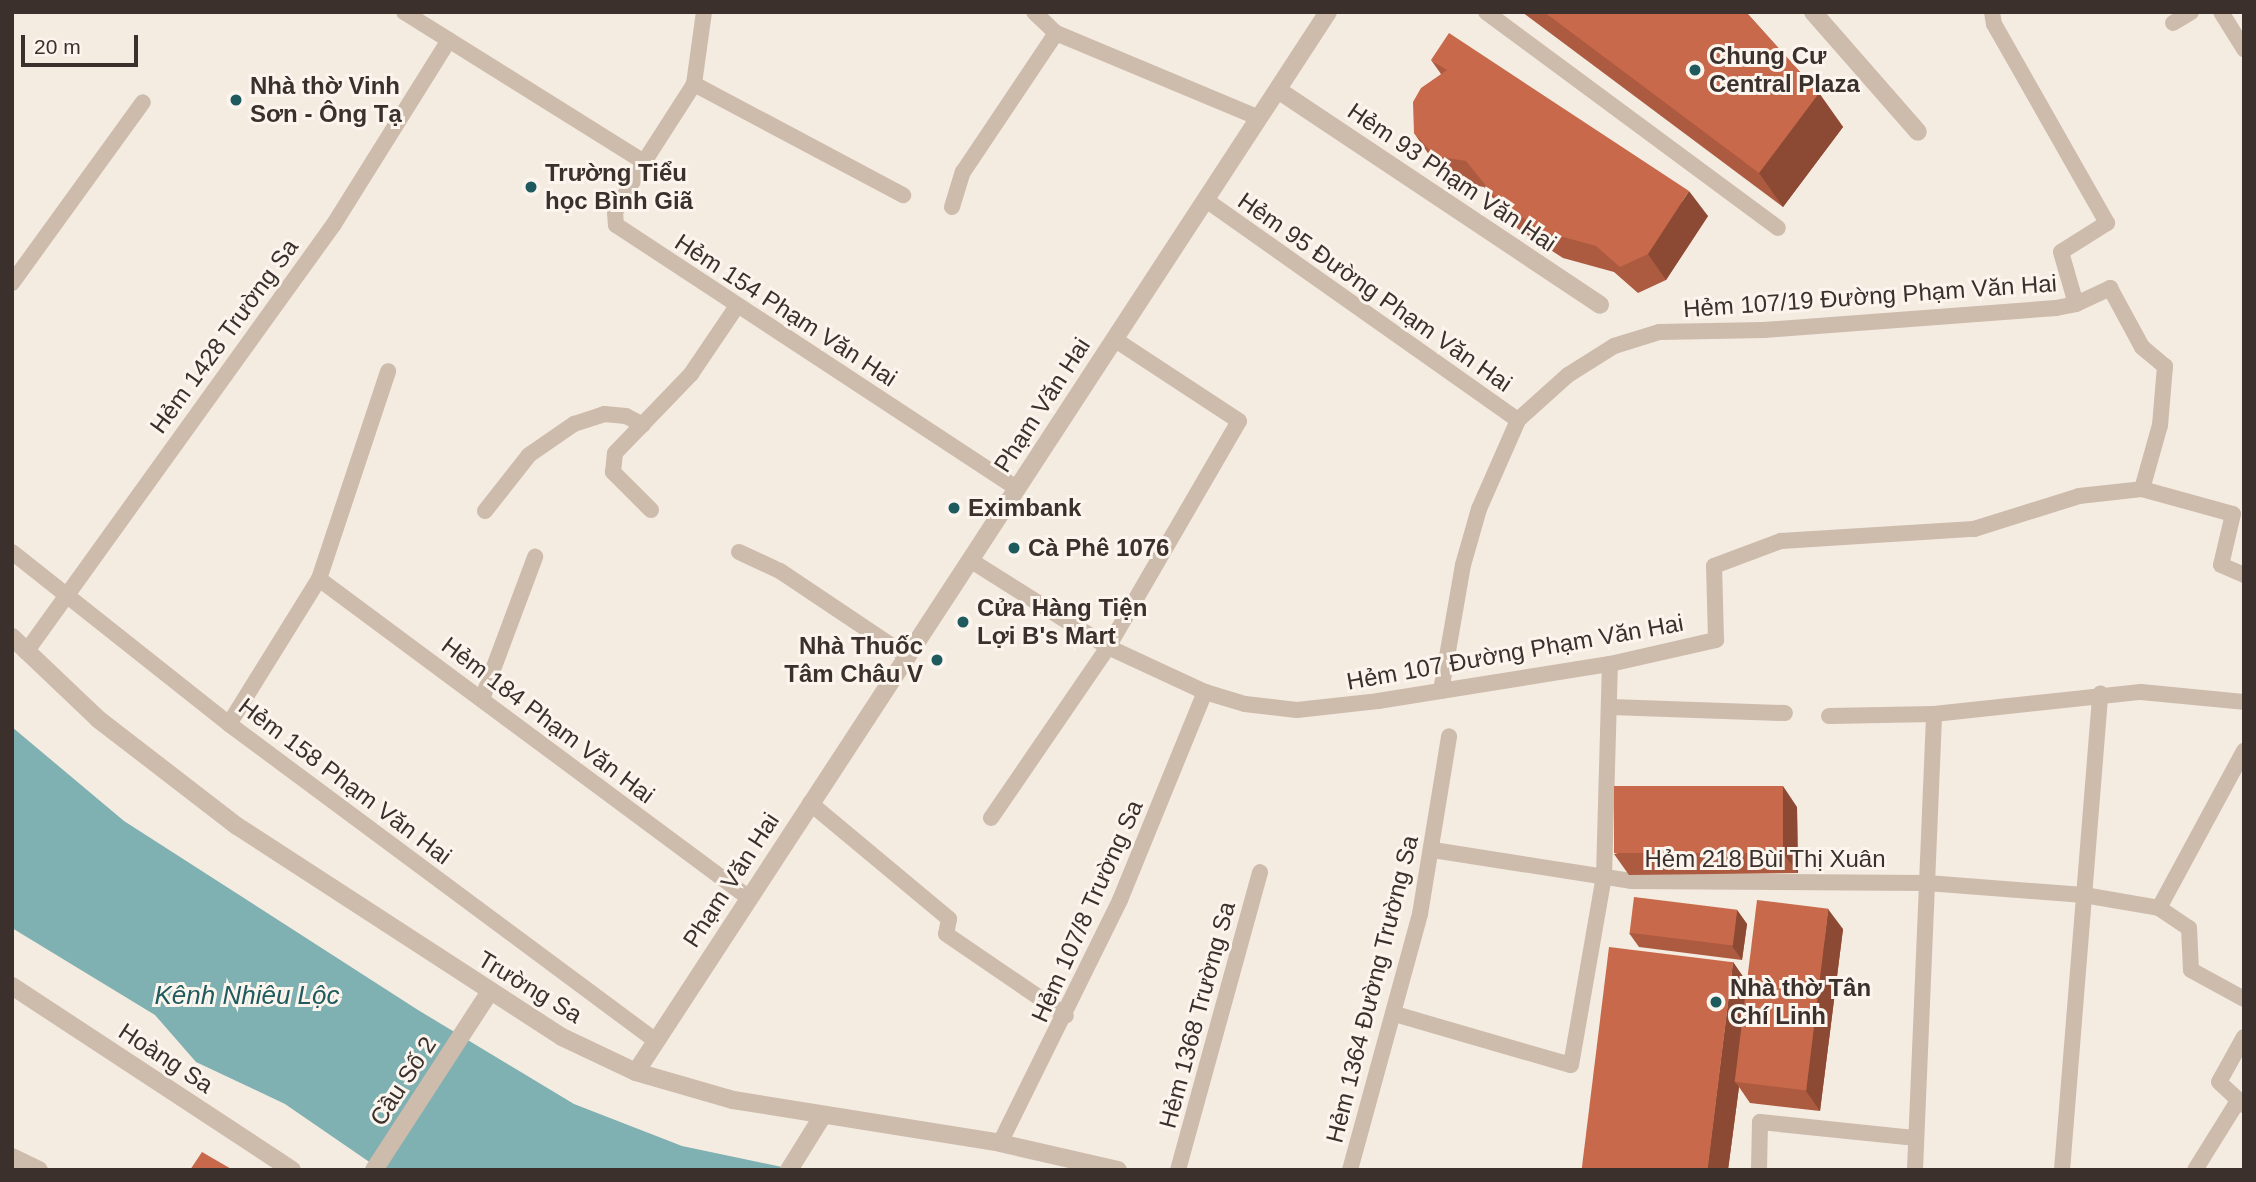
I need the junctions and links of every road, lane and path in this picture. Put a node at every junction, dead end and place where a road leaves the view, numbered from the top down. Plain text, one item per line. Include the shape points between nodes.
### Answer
1 (404, 12) edge
2 (704, 12) edge
3 (1034, 12) edge
4 (1328, 12) edge
5 (1486, 12) edge
6 (1813, 12) edge
7 (1992, 12) edge
8 (2190, 12) edge
9 (2221, 12) edge
10 (427, 19) edge
11 (2173, 23) dead end
12 (1056, 33) junction
13 (449, 40) junction
14 (2244, 48) edge
15 (694, 84) junction
16 (1278, 90) junction
17 (143, 102) dead end
18 (1259, 118) junction
19 (1919, 132) dead end
20 (644, 162) junction
21 (903, 195) dead end
22 (1206, 200) junction
23 (952, 207) dead end
24 (1778, 228) dead end
25 (12, 283) edge
26 (2076, 304) junction
27 (1600, 305) dead end
28 (737, 306) junction
29 (1114, 339) junction
30 (388, 371) dead end
31 (1518, 421) junction
32 (643, 425) junction
33 (1017, 488) junction
34 (2142, 489) junction
35 (651, 510) dead end
36 (485, 511) dead end
37 (12, 552) edge
38 (738, 552) dead end
39 (535, 558) dead end
40 (970, 560) junction
41 (2244, 575) edge
42 (319, 579) junction
43 (65, 596) junction
44 (12, 637) edge
45 (1108, 647) junction
46 (26, 652) junction
47 (907, 656) junction
48 (1609, 664) junction
49 (1441, 691) junction
50 (1205, 692) junction
51 (2099, 694) junction
52 (482, 699) junction
53 (2244, 702) edge
54 (1611, 707) junction
55 (1786, 713) dead end
56 (1934, 714) junction
57 (1829, 716) dead end
58 (229, 724) junction
59 (1449, 736) dead end
60 (2244, 751) edge
61 (810, 803) junction
62 (991, 818) dead end
63 (1433, 850) junction
64 (1260, 872) dead end
65 (1604, 876) junction
66 (1927, 883) junction
67 (2084, 895) junction
68 (749, 898) junction
69 (2159, 908) junction
70 (12, 986) edge
71 (489, 993) junction
72 (2244, 999) edge
73 (1395, 1014) junction
74 (1066, 1016) junction
75 (2244, 1037) edge
76 (656, 1041) junction
77 (636, 1072) junction
78 (2241, 1103) edge
79 (822, 1117) junction
80 (1916, 1138) junction
81 (1000, 1143) junction
82 (12, 1157) edge
83 (39, 1170) edge
84 (292, 1170) edge
85 (374, 1170) edge
86 (789, 1170) edge
87 (1118, 1170) edge
88 (1178, 1170) edge
89 (1350, 1170) edge
90 (1759, 1170) edge
91 (1915, 1170) edge
92 (2062, 1170) edge
93 (2194, 1170) edge

1 - 10 lane
2 - 15 lane
3 - 12 lane
4 - 16 street, Phạm Văn Hai
5 - 24 lane
6 - 19 street
7 - 26 lane via 1994,24 2106,223 2061,252
8 - 11 lane
9 - 14 lane
10 - 13 lane
12 - 18 lane
12 - 23 lane via 963,172
13 - 20 lane
13 - 43 lane, Hẻm 1428 Trường Sa via 334,224
15 - 20 lane
15 - 21 lane
16 - 18 street, Phạm Văn Hai
16 - 27 street, Hẻm 93 Phạm Văn Hai
17 - 25 lane
18 - 22 street, Phạm Văn Hai
20 - 28 lane, Hẻm 154 Phạm Văn Hai via 615,212 615,225
22 - 29 street, Phạm Văn Hai
22 - 31 lane, Hẻm 95 Đường Phạm Văn Hai
26 - 31 lane, Hẻm 107/19 Đường Phạm Văn Hai via 1763,331 1659,332 1614,346 1568,375
26 - 34 lane, Hẻm 107/19 Đường Phạm Văn Hai via 2110,288 2142,346 2165,366 2160,425
28 - 32 lane via 691,374
28 - 33 lane, Hẻm 154 Phạm Văn Hai
29 - 33 street, Phạm Văn Hai
29 - 45 lane via 1239,421
30 - 42 lane
31 - 49 lane via 1479,509 1462,565
32 - 35 lane via 615,453 611,464 613,472
32 - 36 lane via 626,416 604,414 574,424 529,455
33 - 40 street, Phạm Văn Hai
34 - 41 lane, Hẻm 107 Đường Phạm Văn Hai via 2233,514 2221,565
34 - 48 lane, Hẻm 107 Đường Phạm Văn Hai via 2079,496 1974,529 1781,541 1714,566 1716,640
37 - 43 lane, Hẻm 158 Phạm Văn Hai
38 - 47 lane via 780,571
39 - 52 lane
40 - 45 lane, Hẻm 107 Đường Phạm Văn Hai
40 - 47 street, Phạm Văn Hai
42 - 52 lane, Hẻm 184 Phạm Văn Hai
42 - 58 lane
43 - 46 lane, Hẻm 1428 Trường Sa
43 - 58 lane, Hẻm 158 Phạm Văn Hai
44 - 46 street, Trường Sa
45 - 50 lane, Hẻm 107 Đường Phạm Văn Hai
45 - 62 lane
46 - 71 street, Trường Sa via 98,719 226,818
47 - 61 street, Phạm Văn Hai
48 - 49 lane, Hẻm 107 Đường Phạm Văn Hai
48 - 54 lane
49 - 50 lane, Hẻm 107 Đường Phạm Văn Hai via 1297,710 1245,704
50 - 74 lane, Hẻm 107/8 Trường Sa via 1120,900
51 - 53 lane via 2141,692
51 - 56 lane
51 - 67 lane
52 - 68 lane, Hẻm 184 Phạm Văn Hai
54 - 55 lane
54 - 65 lane
56 - 57 lane
56 - 66 lane
58 - 76 lane, Hẻm 158 Phạm Văn Hai
59 - 63 lane, Hẻm 1364 Đường Trường Sa
60 - 69 lane
61 - 68 street, Phạm Văn Hai
61 - 74 lane via 949,919 946,934
63 - 65 lane, Hẻm 218 Bùi Thị Xuân
63 - 73 lane, Hẻm 1364 Đường Trường Sa
64 - 88 lane, Hẻm 1368 Trường Sa
65 - 66 lane, Hẻm 218 Bùi Thị Xuân via 1631,881
65 - 73 lane via 1571,1065
66 - 67 lane, Hẻm 218 Bùi Thị Xuân
66 - 80 lane
67 - 69 lane
67 - 92 lane
68 - 76 street, Phạm Văn Hai
69 - 72 lane via 2189,928 2191,970
70 - 84 street, Hoàng Sa
71 - 77 street, Trường Sa via 562,1037
71 - 85 street, Cầu Số 2
73 - 89 lane, Hẻm 1364 Đường Trường Sa
74 - 81 lane, Hẻm 107/8 Trường Sa
75 - 78 lane via 2219,1082
76 - 77 street, Phạm Văn Hai
77 - 79 street, Trường Sa via 733,1100
78 - 93 lane
79 - 81 street, Trường Sa
79 - 86 street
80 - 90 lane via 1760,1122
80 - 91 lane
81 - 87 street, Trường Sa
82 - 83 street

